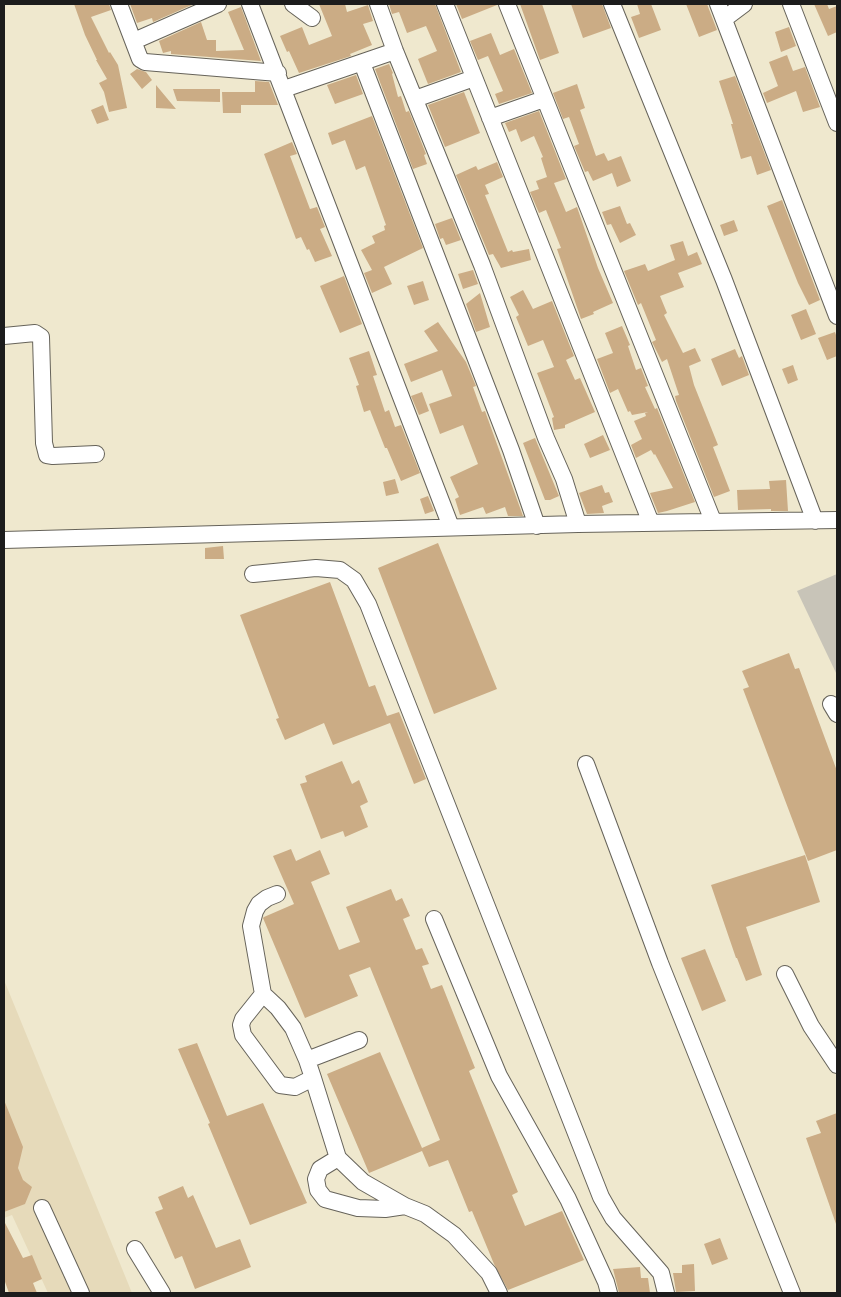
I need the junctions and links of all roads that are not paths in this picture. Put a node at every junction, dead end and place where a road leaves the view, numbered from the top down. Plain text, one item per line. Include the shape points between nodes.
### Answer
1 (120, 4) edge
2 (218, 4) edge
3 (250, 4) edge
4 (293, 4) edge
5 (378, 4) edge
6 (445, 4) edge
7 (507, 4) edge
8 (612, 4) edge
9 (718, 4) edge
10 (744, 4) edge
11 (791, 4) edge
12 (312, 18) dead end
13 (724, 19) junction
14 (134, 41) junction
15 (395, 51) junction
16 (362, 63) junction
17 (278, 73) junction
18 (474, 78) junction
19 (284, 88) junction
20 (415, 99) junction
21 (544, 99) junction
22 (490, 118) junction
23 (837, 123) edge
24 (837, 316) edge
25 (4, 336) edge
26 (96, 454) dead end
27 (815, 520) junction
28 (837, 520) edge
29 (712, 521) junction
30 (651, 523) junction
31 (578, 524) junction
32 (537, 526) junction
33 (451, 527) junction
34 (4, 540) edge
35 (253, 574) dead end
36 (586, 764) dead end
37 (277, 894) dead end
38 (434, 919) dead end
39 (786, 974) dead end
40 (263, 994) junction
41 (359, 1040) dead end
42 (307, 1060) junction
43 (837, 1064) edge
44 (313, 1078) junction
45 (338, 1158) junction
46 (406, 1206) junction
47 (42, 1208) dead end
48 (135, 1249) dead end
49 (81, 1293) edge
50 (162, 1293) edge
51 (499, 1293) edge
52 (609, 1293) edge
53 (666, 1293) edge
54 (792, 1293) edge

1 - 14 street
2 - 14 street
3 - 17 street
4 - 12 street
5 - 15 street
6 - 18 street
7 - 21 street
8 - 27 street via 720,271
9 - 13 street
10 - 13 street
11 - 23 street
13 - 24 street
14 - 17 street via 140,59 145,62
15 - 16 street
15 - 20 street
16 - 19 street
16 - 32 street via 511,450
17 - 19 street
18 - 20 street
18 - 22 street
19 - 33 street
20 - 31 street via 482,265 564,479
21 - 22 street
21 - 29 street
22 - 30 street
25 - 26 street via 35,333 41,337 47,454
27 - 28 street
27 - 29 street
29 - 30 street
30 - 31 street
31 - 32 street
32 - 33 street
33 - 34 street
35 - 53 street via 316,568 340,570 354,580 368,604 601,1197 613,1218 661,1273
36 - 54 street via 660,962
37 - 40 street via 259,904 250,926
38 - 52 street via 499,1076 568,1199
39 - 43 street via 811,1026
40 - 42 street via 293,1028
40 - 44 street via 240,1025 243,1035 280,1085 295,1087
41 - 42 street
42 - 44 street
44 - 45 street
45 - 46 street via 363,1182
45 - 46 street via 320,1169 316,1179 318,1190 325,1199 358,1208
46 - 51 street via 454,1235 489,1273
47 - 49 street
48 - 50 street

